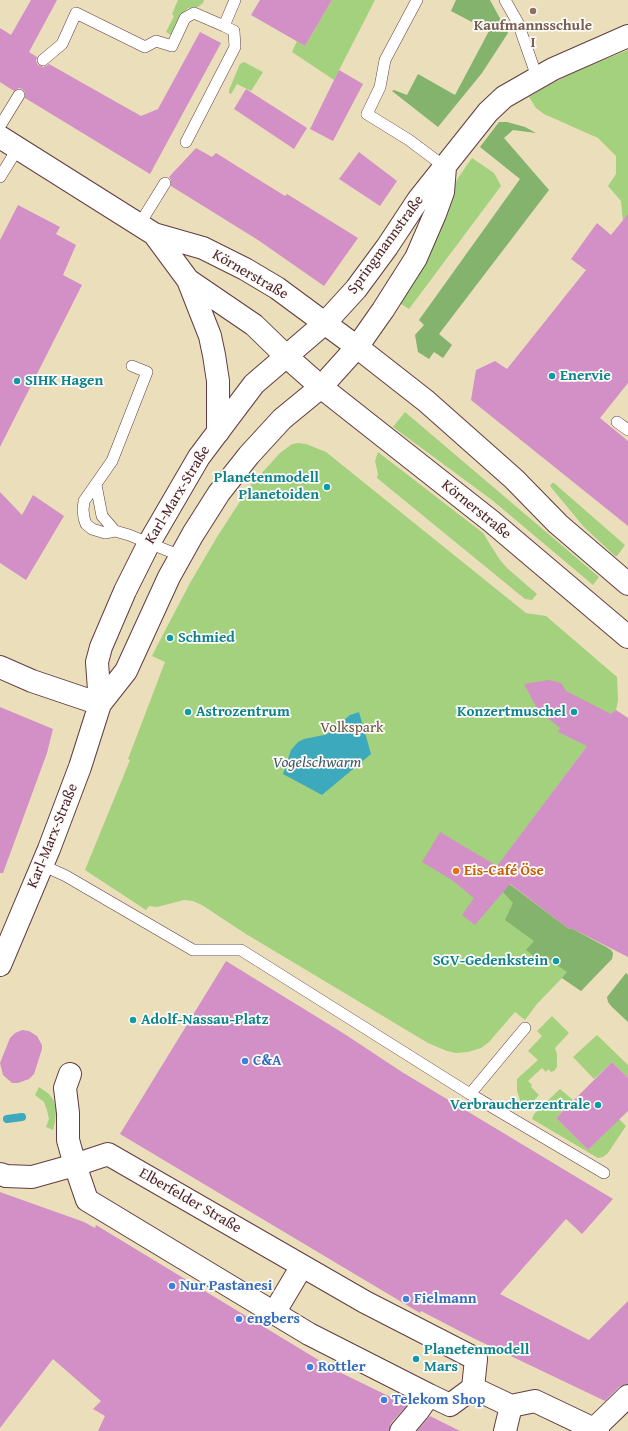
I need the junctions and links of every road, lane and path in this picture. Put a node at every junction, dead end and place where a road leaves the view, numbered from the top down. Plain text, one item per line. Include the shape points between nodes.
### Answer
1 (235, 0) edge
2 (417, 0) edge
3 (505, 0) edge
4 (224, 26) junction
5 (628, 36) edge
6 (43, 60) dead end
7 (538, 77) junction
8 (19, 95) dead end
9 (0, 126) edge
10 (0, 137) edge
11 (186, 142) dead end
12 (18, 148) junction
13 (445, 167) junction
14 (0, 177) edge
15 (165, 183) dead end
16 (147, 230) junction
17 (188, 280) junction
18 (325, 323) junction
19 (356, 347) junction
20 (287, 357) junction
21 (132, 366) dead end
22 (321, 387) junction
23 (617, 422) dead end
24 (628, 430) edge
25 (218, 432) junction
26 (96, 485) junction
27 (115, 531) junction
28 (148, 543) junction
29 (181, 556) junction
30 (628, 584) edge
31 (628, 637) edge
32 (0, 667) edge
33 (100, 704) junction
34 (42, 865) junction
35 (0, 965) edge
36 (525, 1028) dead end
37 (70, 1074) dead end
38 (470, 1094) junction
39 (75, 1165) junction
40 (604, 1173) dead end
41 (0, 1174) edge
42 (302, 1266) junction
43 (274, 1313) junction
44 (473, 1388) junction
45 (429, 1394) junction
46 (628, 1396) edge
47 (511, 1406) junction
48 (596, 1430) edge
49 (401, 1431) edge
50 (505, 1431) edge

1 - 4 lane
2 - 13 lane via 385,60 380,87 367,114 409,140
3 - 7 lane via 518,23
4 - 6 lane via 194,13 185,18 172,46 156,41 145,47 76,13 62,44
4 - 11 lane via 234,31 235,46
5 - 7 street, Springmannstraße
7 - 13 street, Springmannstraße via 504,97 488,112
8 - 9 lane
10 - 12 street, Körnerstraße
12 - 14 lane
12 - 16 street, Körnerstraße
13 - 18 street, Springmannstraße via 418,200 356,289
13 - 19 street, Springmannstraße via 443,192 416,258
15 - 16 lane
16 - 17 street, Körnerstraße
16 - 18 street, Körnerstraße via 202,248 245,270 277,288
17 - 20 street, Körnerstraße via 254,325
17 - 25 street via 210,336 214,355 218,380
18 - 19 street, Körnerstraße
18 - 20 street, Karl-Marx-Straße
19 - 22 street
19 - 30 street, Körnerstraße via 438,412 514,479 558,524
20 - 22 street, Körnerstraße
20 - 25 street, Karl-Marx-Straße via 254,384
21 - 26 lane via 147,372 112,461
22 - 29 street, Karl-Marx-Straße via 282,419 249,455 220,493
22 - 31 street, Körnerstraße via 491,521
23 - 24 lane
25 - 28 street, Karl-Marx-Straße via 199,457
26 - 27 lane via 102,516
26 - 27 lane via 84,501 86,524 105,533
27 - 28 lane
28 - 29 lane
28 - 33 street, Karl-Marx-Straße via 101,647 97,662
29 - 33 street, Karl-Marx-Straße via 126,671
32 - 33 street via 32,681
33 - 34 street, Karl-Marx-Straße via 77,776
34 - 35 street, Karl-Marx-Straße
34 - 38 lane via 66,876 193,950 241,950
36 - 38 lane
37 - 39 street via 65,1088 68,1140
38 - 40 lane
39 - 41 street, Elberfelder Straße via 32,1177
39 - 42 street, Elberfelder Straße via 108,1154
39 - 43 street via 87,1200
42 - 43 street
42 - 44 street, Elberfelder Straße via 395,1318 476,1359
43 - 45 street via 309,1334
44 - 45 street via 450,1405
44 - 47 street
45 - 49 street
46 - 48 street
47 - 48 street via 535,1401
47 - 50 street

